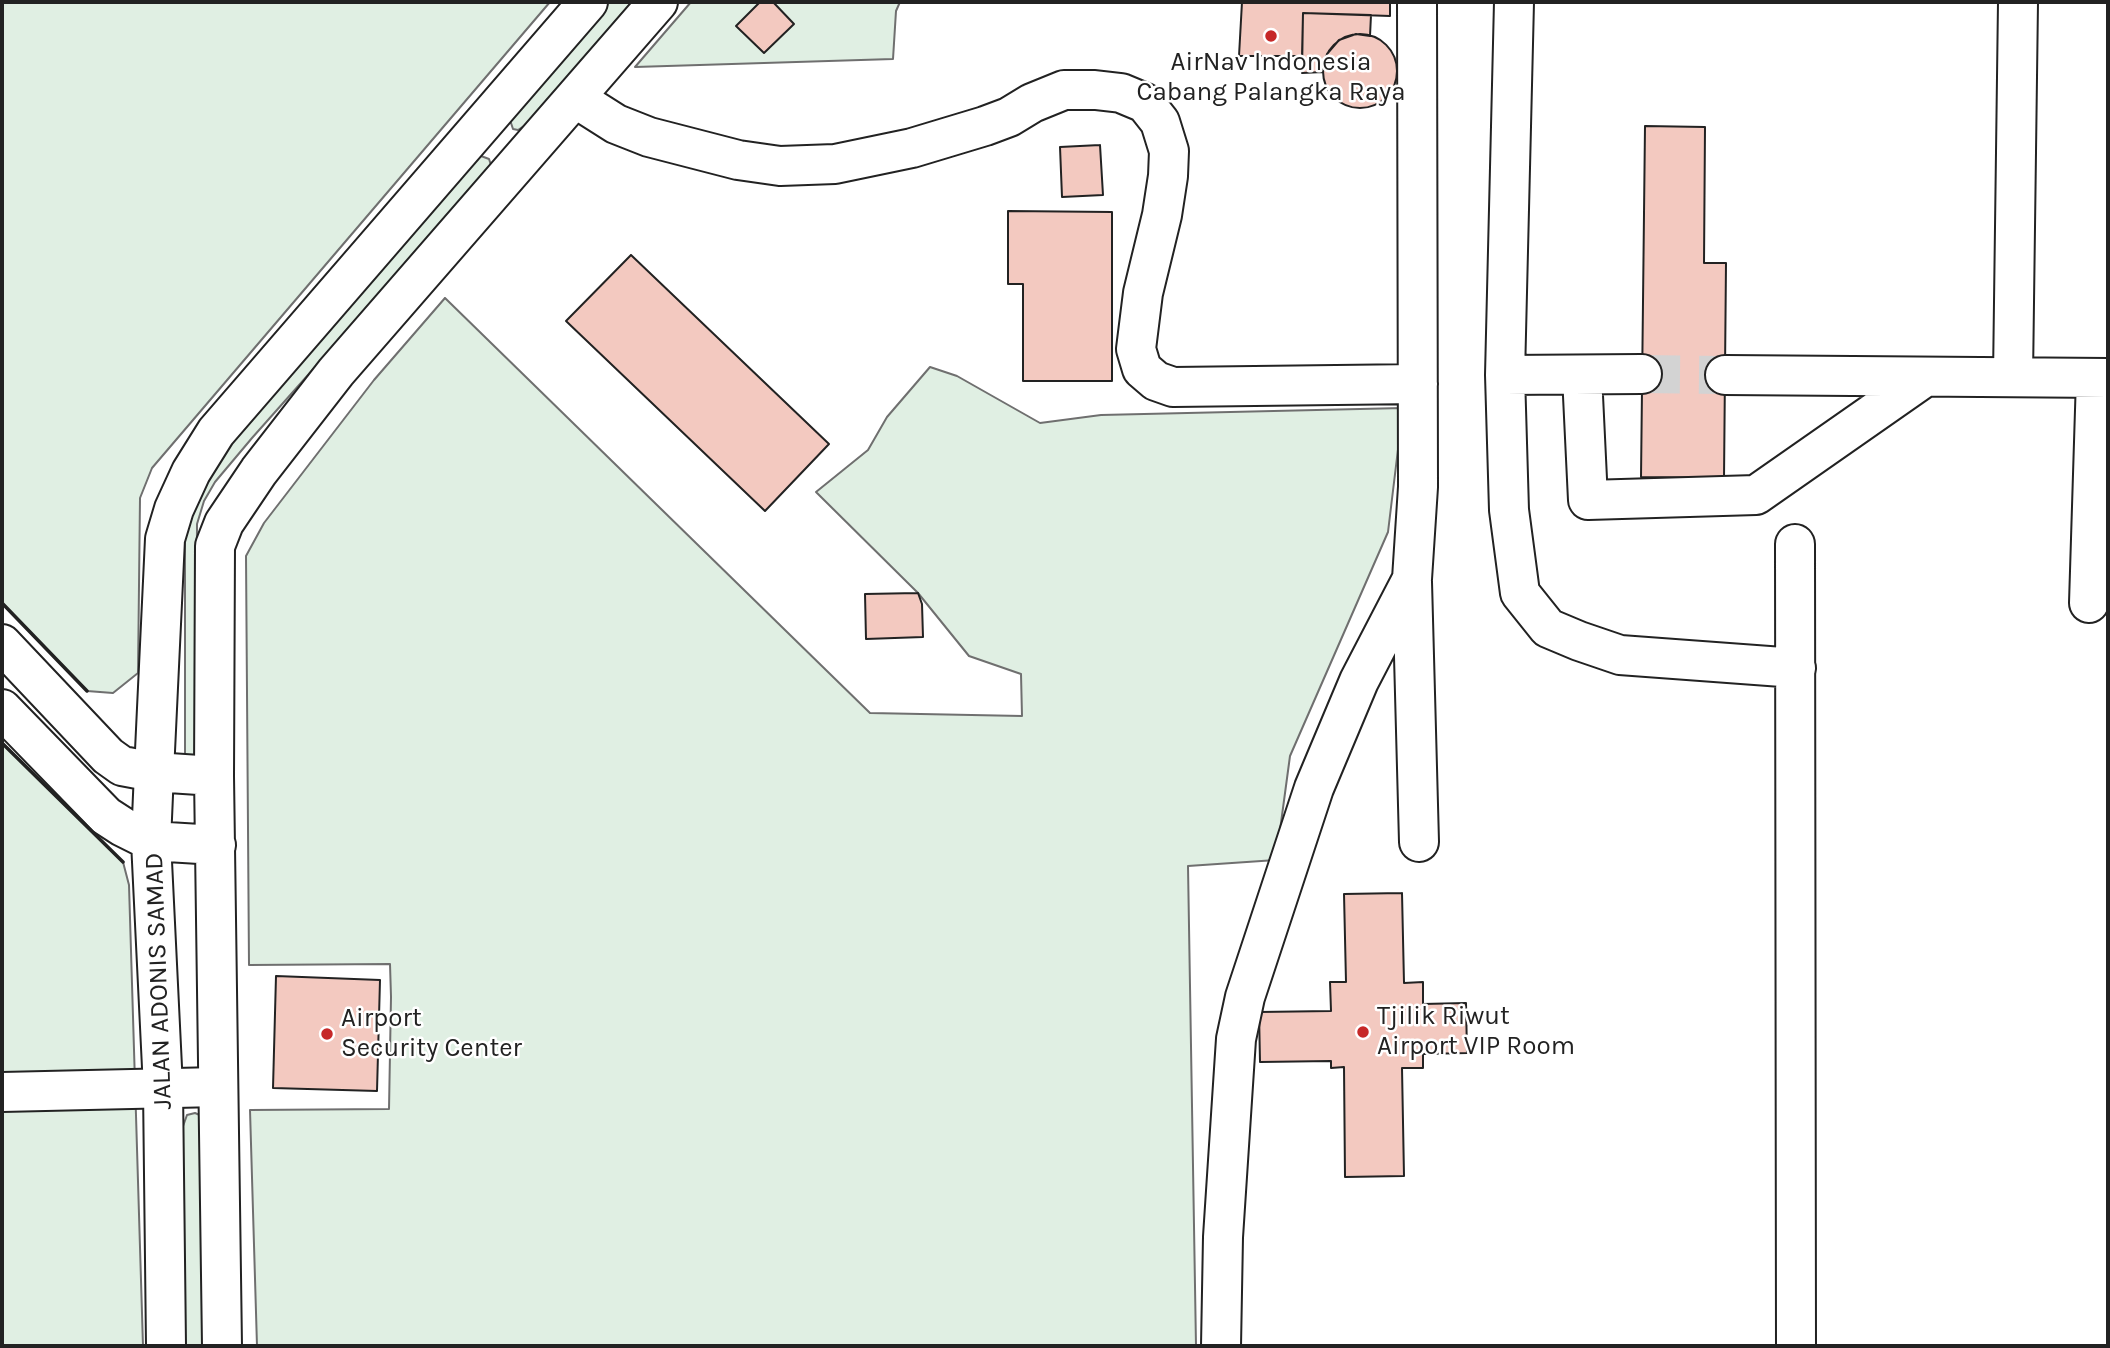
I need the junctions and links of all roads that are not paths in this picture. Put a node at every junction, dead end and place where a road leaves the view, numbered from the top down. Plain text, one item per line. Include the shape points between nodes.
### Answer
1 (588, 2) edge
2 (658, 2) edge
3 (1418, 2) edge
4 (1514, 2) edge
5 (2018, 2) edge
6 (575, 98) junction
7 (480, 128) junction
8 (521, 160) junction
9 (1582, 374) junction
10 (1642, 374) tunnel mouth
11 (1505, 375) junction
12 (1725, 375) tunnel mouth
13 (1925, 377) junction
14 (2013, 377) junction
15 (2102, 378) edge
16 (1418, 384) junction
17 (1795, 544) dead end
18 (1412, 579) junction
19 (2088, 603) dead end
20 (2, 644) edge
21 (1796, 668) junction
22 (2, 709) edge
23 (154, 772) junction
24 (214, 776) junction
25 (152, 841) junction
26 (1419, 842) dead end
27 (216, 845) junction
28 (218, 1087) junction
29 (163, 1088) junction
30 (2, 1092) edge
31 (166, 1346) edge
32 (222, 1346) edge
33 (1221, 1346) edge
34 (1796, 1346) edge

1 - 7 main road
2 - 6 main road
3 - 16 main road
4 - 11 main road
5 - 14 main road
6 - 8 main road
6 - 16 main road via 649,138 780,166 835,164 912,148 997,122 1064,90 1121,93 1145,103 1160,122 1169,151 1162,215 1143,293 1136,349 1142,369 1173,387
7 - 8 main road
7 - 23 main road via 216,432 191,472 165,538
8 - 24 main road via 336,372 223,523 215,546
9 - 10 main road
9 - 11 main road
9 - 13 main road via 1588,500 1756,495
11 - 21 main road via 1508,510 1520,593 1548,628 1620,655
12 - 13 main road
13 - 14 main road
14 - 15 main road
15 - 19 main road
16 - 18 main road
17 - 21 main road
18 - 26 main road
18 - 33 main road via 1359,681 1314,788 1245,997 1237,1039 1226,1197
20 - 23 main road via 108,756 122,765
21 - 34 main road
22 - 25 main road via 106,816
23 - 24 main road
23 - 25 main road
24 - 27 main road
25 - 27 main road, JALAN ADONIS SAMAD
25 - 29 main road, JALAN ADONIS SAMAD
27 - 28 main road, JALAN ADONIS SAMAD
28 - 29 main road
28 - 32 main road, JALAN ADONIS SAMAD
29 - 30 main road
29 - 31 main road, JALAN ADONIS SAMAD

